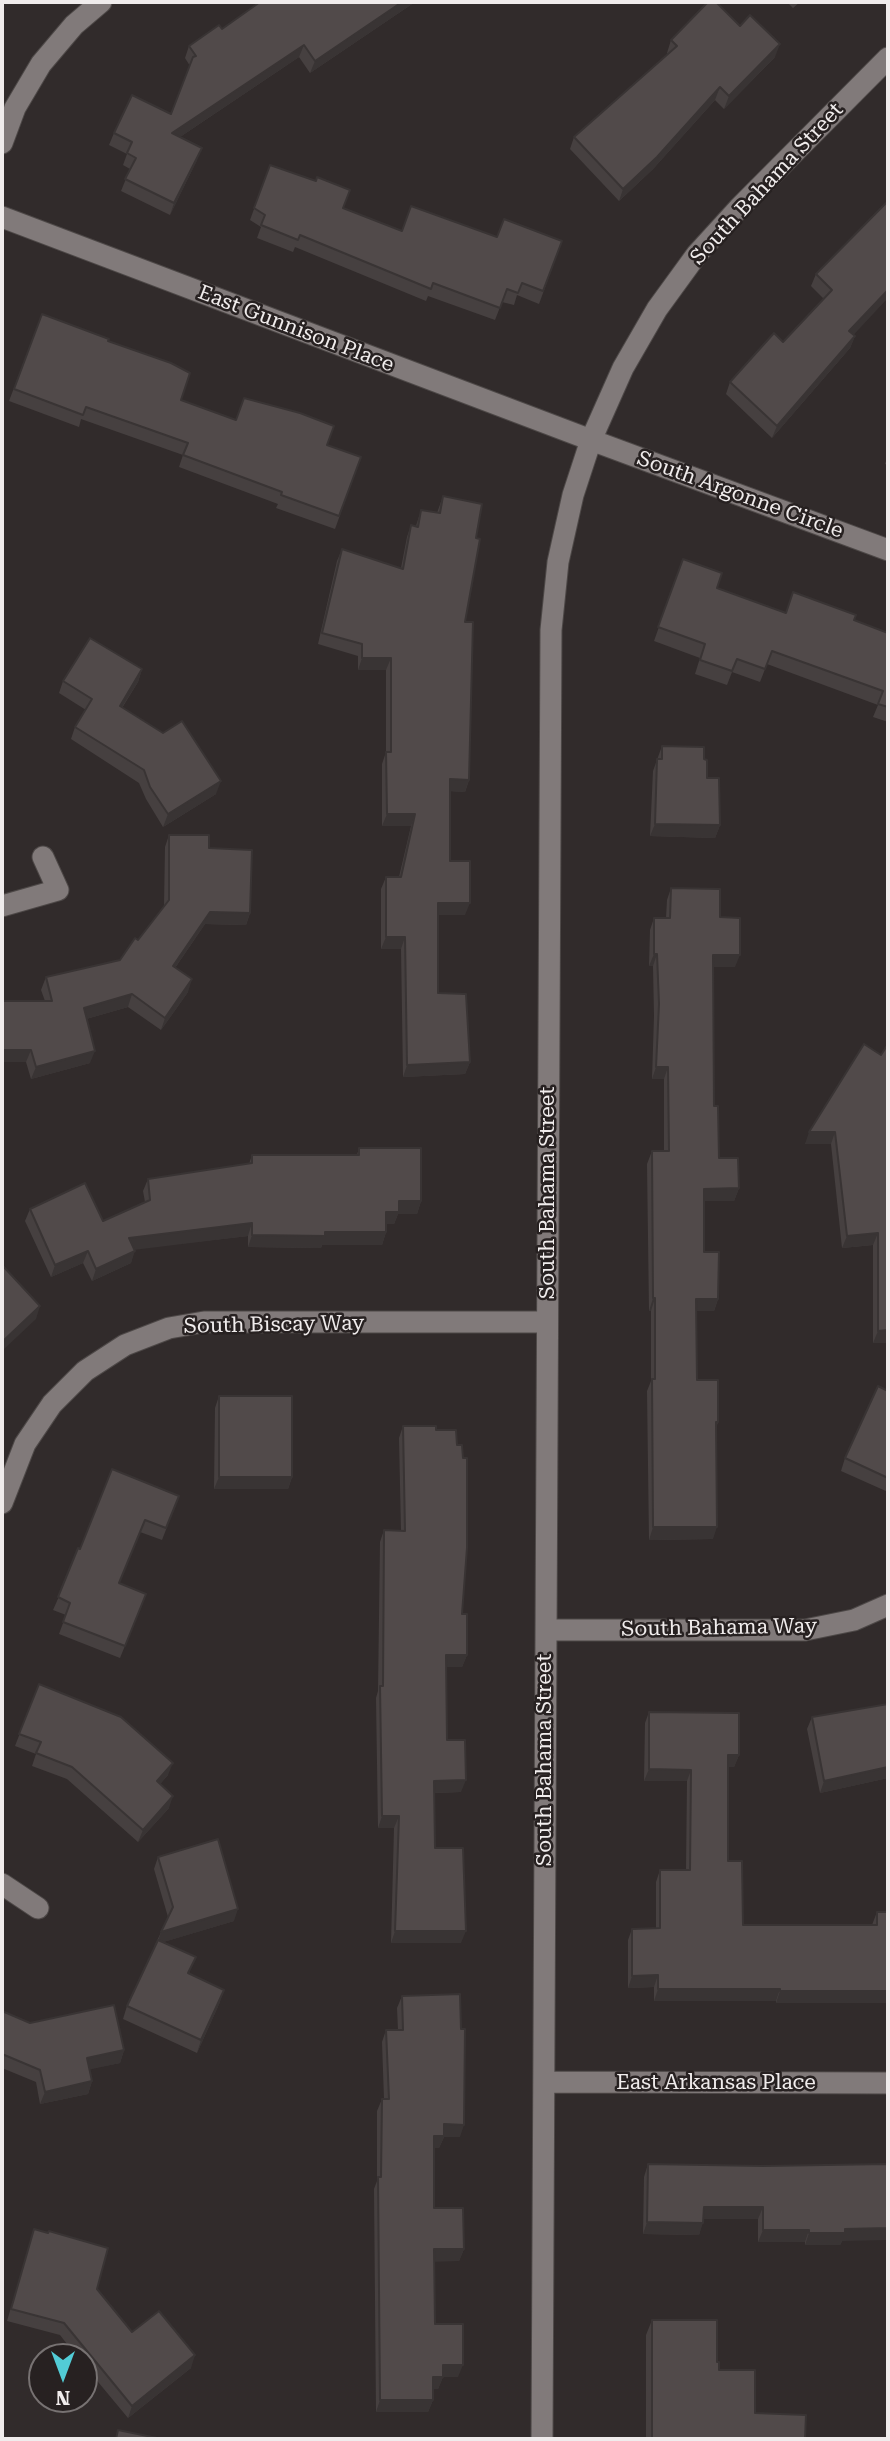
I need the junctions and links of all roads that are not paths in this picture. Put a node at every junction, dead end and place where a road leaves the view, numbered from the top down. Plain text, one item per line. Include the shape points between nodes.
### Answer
1 (101, 2) edge
2 (888, 58) edge
3 (2, 143) edge
4 (2, 217) edge
5 (591, 440) junction
6 (888, 550) edge
7 (43, 857) dead end
8 (2, 906) edge
9 (547, 1322) junction
10 (2, 1503) edge
11 (888, 1605) edge
12 (546, 1630) junction
13 (2, 1884) edge
14 (38, 1908) dead end
15 (544, 2082) junction
16 (888, 2083) edge
17 (542, 2439) edge

1 - 3 street via 41,64 15,108
2 - 5 street, South Bahama Street via 697,254 622,368
4 - 5 street, East Gunnison Place
5 - 6 street, South Argonne Circle
5 - 9 street, South Bahama Street via 558,562 551,629
7 - 8 street via 58,890
9 - 10 street, South Biscay Way via 204,1322 169,1328 125,1345 85,1371 52,1404 25,1444
9 - 12 street, South Bahama Street
11 - 12 street, South Bahama Way via 853,1620 805,1630
12 - 15 street, South Bahama Street
13 - 14 street
15 - 16 street, East Arkansas Place
15 - 17 street, South Bahama Street

